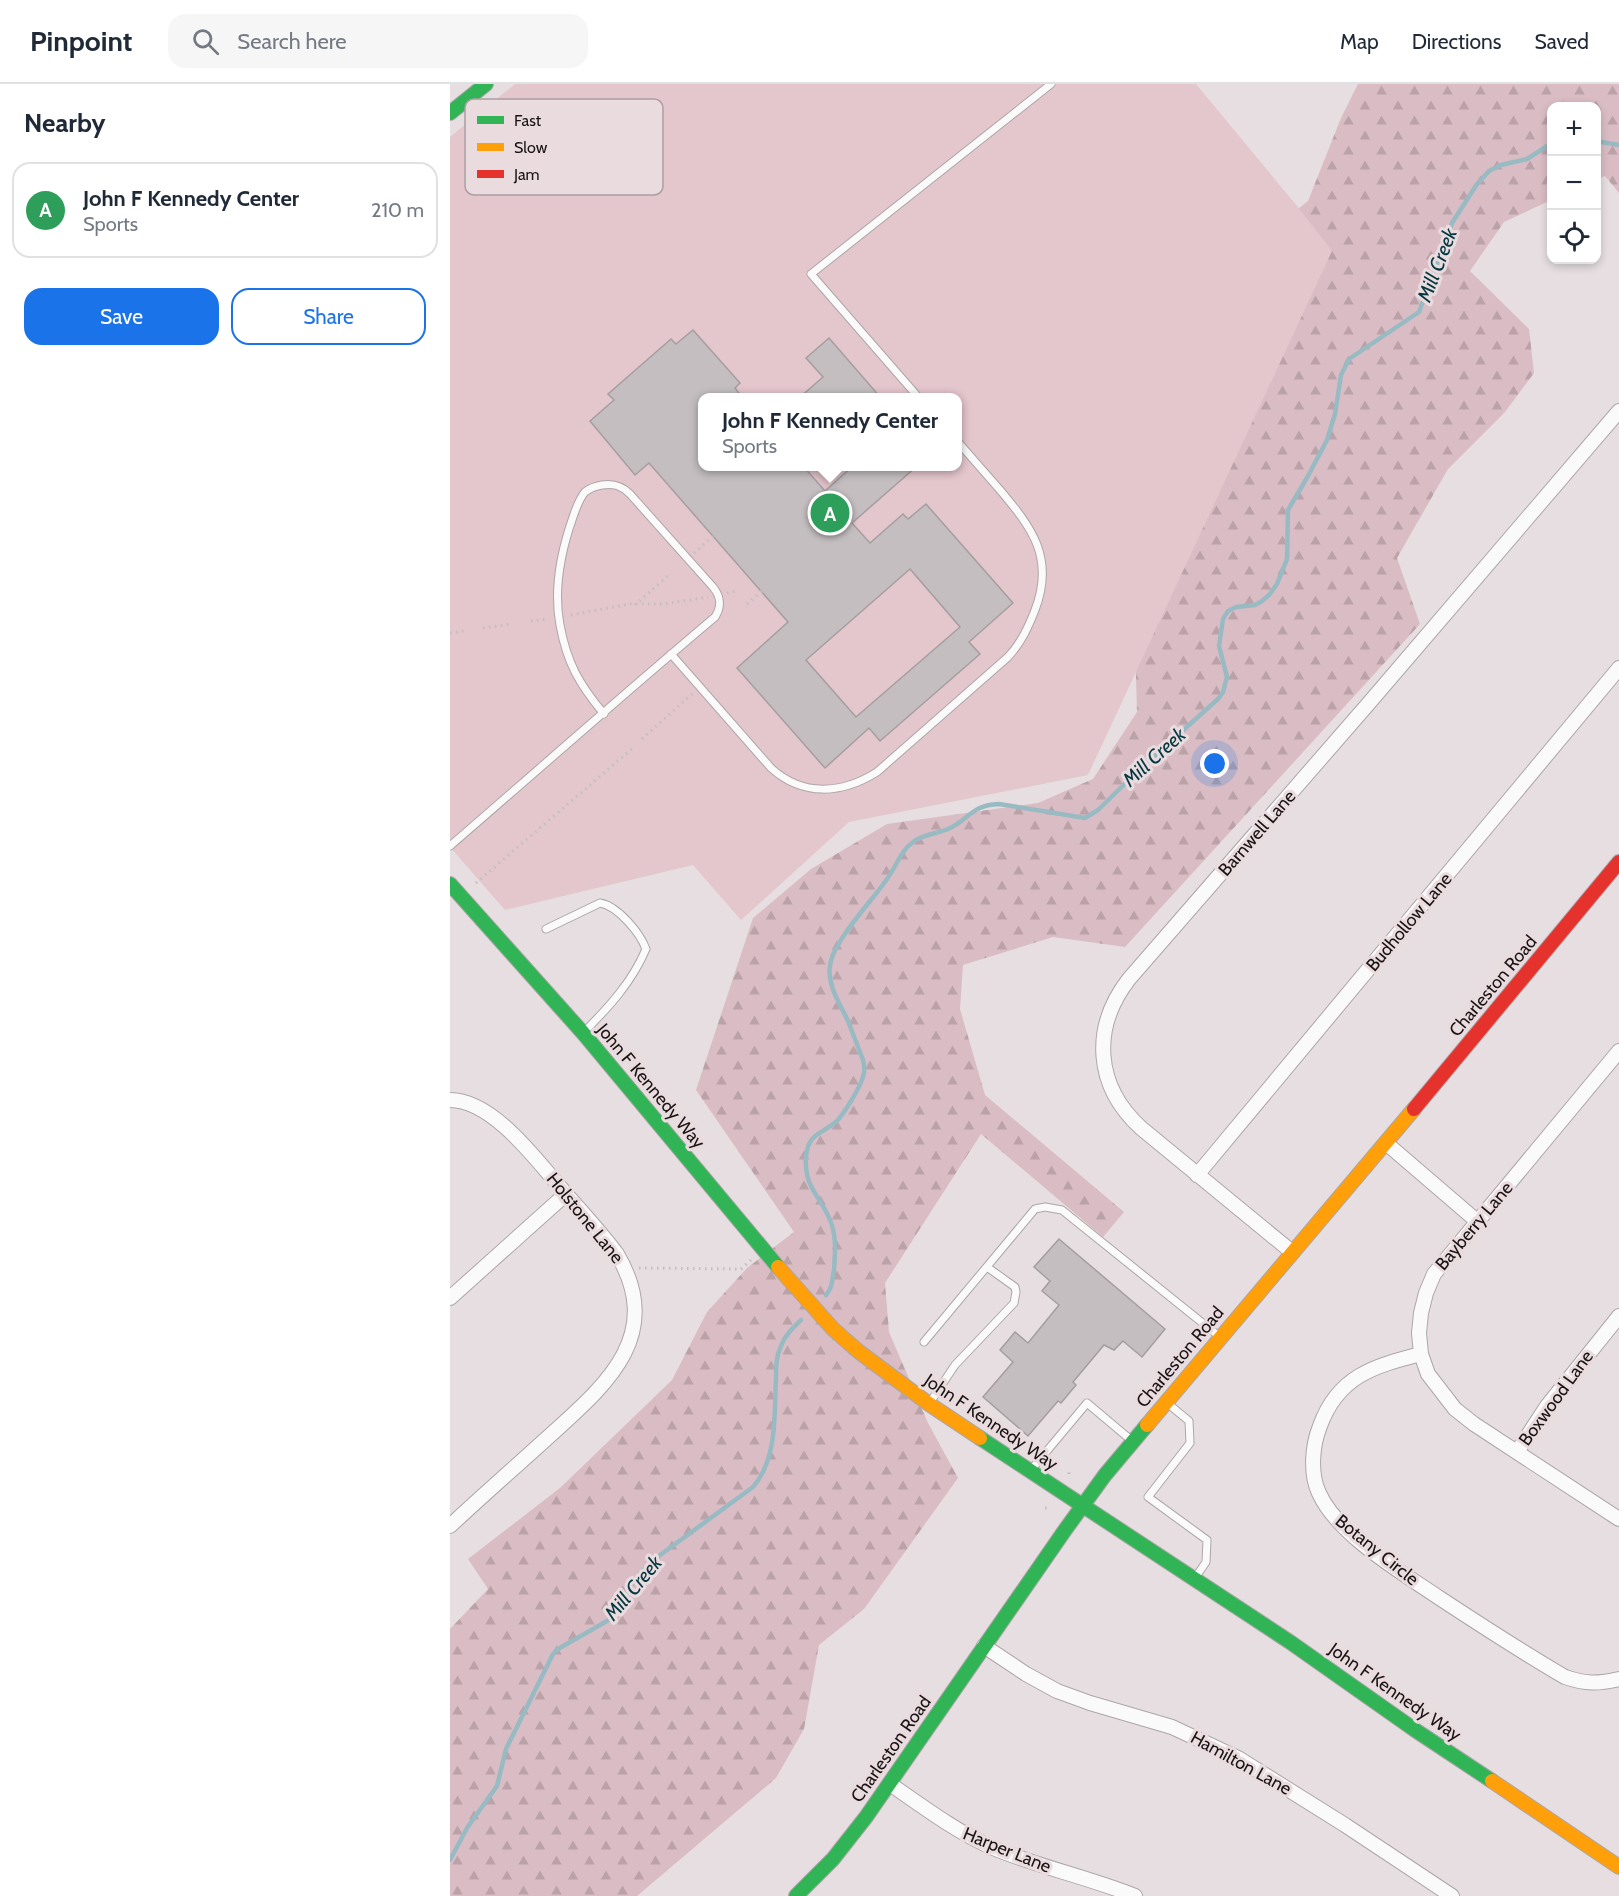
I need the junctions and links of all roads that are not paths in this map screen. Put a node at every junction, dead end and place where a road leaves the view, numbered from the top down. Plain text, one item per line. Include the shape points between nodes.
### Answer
1 (486, 84) edge
2 (1051, 84) edge
3 (467, 99) edge
4 (465, 101) edge
5 (450, 113) edge
6 (915, 393) edge
7 (1619, 411) edge
8 (962, 448) edge
9 (671, 654) junction
10 (1619, 668) edge
11 (604, 714) junction
12 (450, 846) edge
13 (1619, 862) edge
14 (450, 884) edge
15 (546, 929) dead end
16 (583, 1033) junction
17 (1619, 1051) edge
18 (450, 1100) edge
19 (1386, 1143) junction
20 (1197, 1175) junction
21 (566, 1194) junction
22 (1478, 1222) junction
23 (1292, 1252) junction
24 (987, 1267) junction
25 (450, 1298) edge
26 (1619, 1316) edge
27 (1220, 1337) junction
28 (924, 1342) dead end
29 (1421, 1354) junction
30 (1166, 1402) junction
31 (930, 1404) junction
32 (1133, 1442) junction
33 (1517, 1452) junction
34 (1030, 1471) junction
35 (1082, 1505) junction
36 (1619, 1519) edge
37 (450, 1526) edge
38 (1194, 1580) junction
39 (984, 1646) junction
40 (1619, 1679) edge
41 (890, 1784) junction
42 (1619, 1867) edge
43 (796, 1896) edge
44 (1135, 1896) edge
45 (1452, 1896) edge

1 - 3 street
2 - 6 lane via 811,274
4 - 5 street
7 - 20 street, Barnwell Lane via 1113,1001 1103,1043 1106,1073 1116,1099 1130,1118
8 - 9 lane via 1029,525 1041,557 1041,590 1023,639 1008,657 877,772 831,790 810,789 788,781 771,768
9 - 11 lane
9 - 11 lane via 715,617 720,605 717,592 625,489 610,484 591,488 579,502 567,532 557,602 572,668
10 - 20 street, Budhollow Lane
11 - 12 lane
13 - 19 street, Charleston Road
14 - 16 street, John F Kennedy Way
15 - 16 lane via 600,903 608,904 646,949 613,1002
16 - 31 street, John F Kennedy Way via 807,1302 858,1352
17 - 22 street, Bayberry Lane
18 - 21 street, Holstone Lane via 476,1106 493,1118
19 - 22 street
19 - 23 street, Charleston Road
20 - 23 street, Barnwell Lane
21 - 25 street
21 - 37 street, Holstone Lane via 625,1267 633,1294 630,1338 609,1379
22 - 29 street, Bayberry Lane via 1434,1274 1420,1323
23 - 27 street, Charleston Road
24 - 27 lane via 1035,1209 1062,1210
24 - 28 lane
24 - 31 lane via 1015,1287 1014,1303 955,1365
26 - 33 street, Boxwood Lane
27 - 30 street, Charleston Road
29 - 33 street, Bayberry Lane via 1428,1374 1455,1409
29 - 40 street, Botany Circle via 1390,1361 1360,1374 1346,1385 1324,1414 1317,1432 1314,1472 1327,1508 1340,1524 1396,1568 1565,1677 1583,1683
30 - 32 street, Charleston Road
30 - 38 lane via 1189,1421 1190,1443 1148,1497 1207,1540 1206,1562
31 - 34 street, John F Kennedy Way
32 - 34 lane via 1087,1403
32 - 35 street, Charleston Road
33 - 36 street, Bayberry Lane
34 - 35 street, John F Kennedy Way
35 - 38 street, John F Kennedy Way
35 - 39 street, Charleston Road
38 - 42 street, John F Kennedy Way
39 - 41 street, Charleston Road
39 - 45 street, Hamilton Lane via 1057,1691 1172,1727 1238,1758
41 - 43 street, Charleston Road via 833,1859
41 - 44 street, Harper Lane via 992,1847

